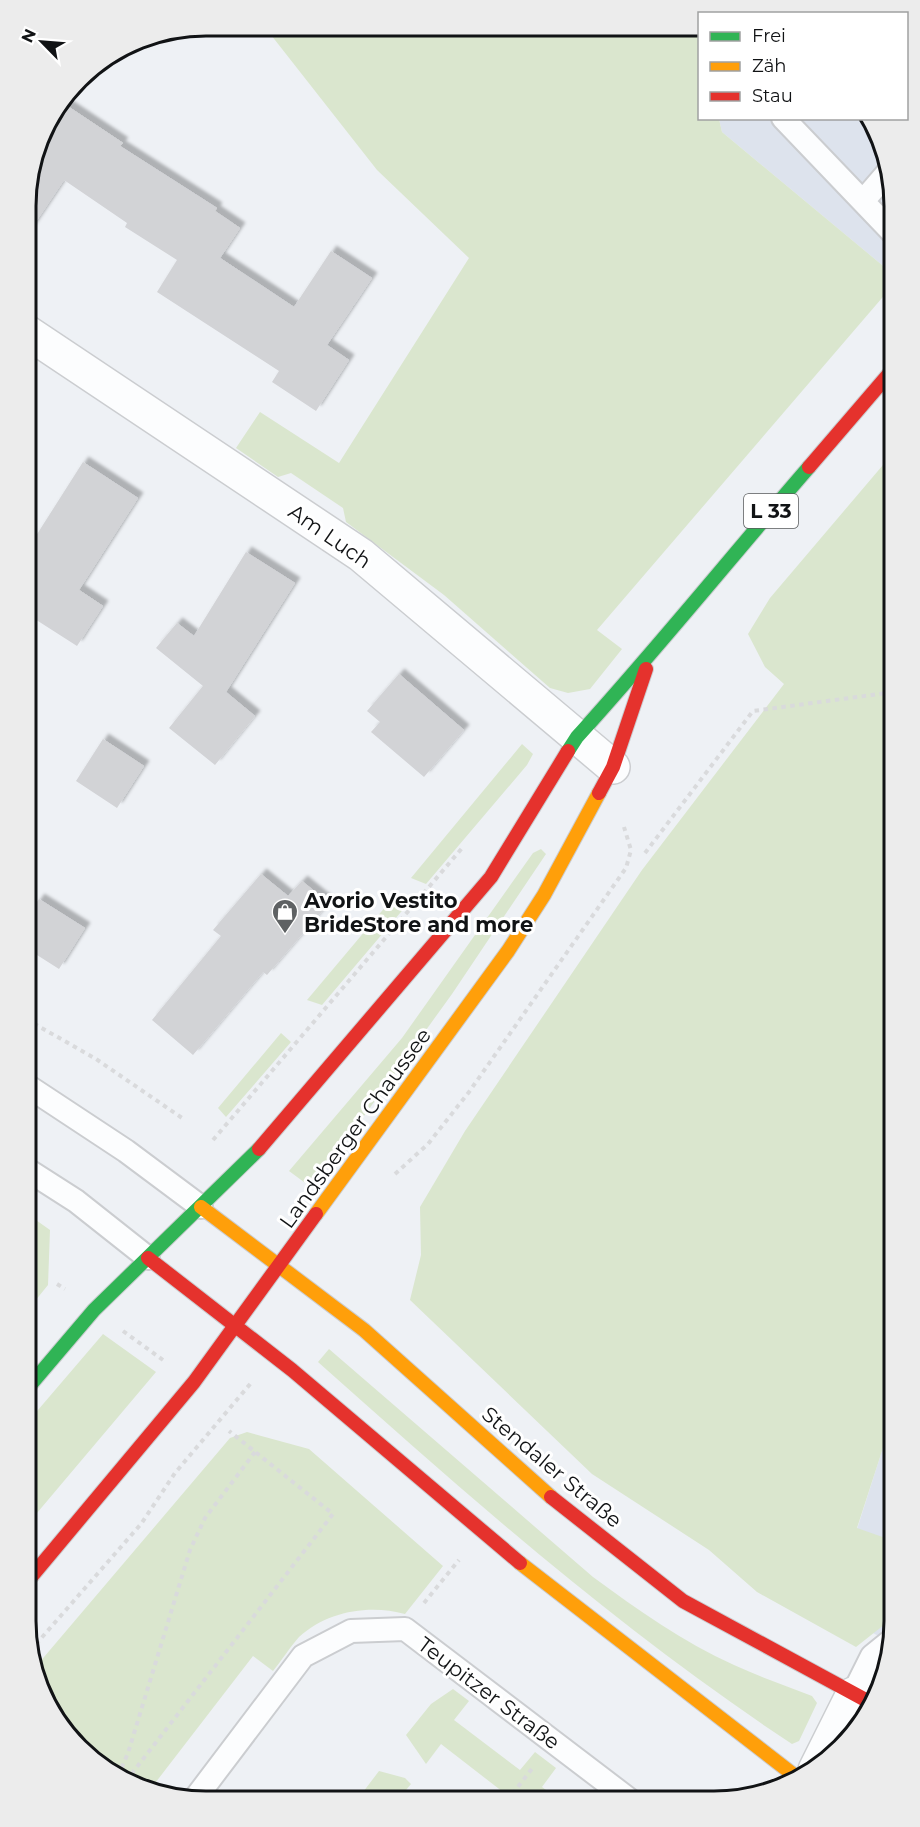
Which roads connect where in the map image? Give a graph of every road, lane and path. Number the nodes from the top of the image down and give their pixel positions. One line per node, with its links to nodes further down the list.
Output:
1 (785, 120): 3 (lane)
2 (882, 179): 3 (lane)
3 (864, 200): 4 (lane)
4 (884, 223)
5 (36, 338): 9 (street, Am Luch)
6 (884, 380): 7 (main road, Landsberger Chaussee / L 33)
7 (651, 656): 9 (main road, Landsberger Chaussee); 10 (main road, Landsberger Chaussee)
8 (884, 693): 11 (path)
9 (577, 737): 10 (street, Am Luch); 17 (main road, Landsberger Chaussee)
10 (613, 767): 16 (path); 19 (main road, Landsberger Chaussee)
11 (645, 853)
12 (36, 1025): 14 (path)
13 (36, 1092): 17 (lane)
14 (186, 1120)
15 (36, 1175): 18 (lane)
16 (391, 1176)
17 (201, 1207): 18 (main road, Landsberger Chaussee); 19 (main road, Stendaler Straße)
18 (148, 1258): 20 (main road); 23 (main road, Landsberger Chaussee)
19 (280, 1267): 20 (main road, Landsberger Chaussee); 32 (main road, Stendaler Straße)
20 (236, 1326): 28 (main road, Landsberger Chaussee); 36 (main road)
21 (121, 1330): 22 (path)
22 (164, 1360)
23 (36, 1378)
24 (221, 1419): 30 (path)
25 (229, 1431): 26 (path)
26 (255, 1452): 35 (path); 37 (path)
27 (462, 1559): 29 (path)
28 (36, 1571)
29 (420, 1608)
30 (37, 1643)
31 (882, 1648): 32 (lane)
32 (863, 1699): 33 (street)
33 (836, 1739)
34 (553, 1742): 38 (lane, Teupitzer Straße); 39 (path); 40 (lane, Teupitzer Straße)
35 (122, 1767)
36 (790, 1772)
37 (132, 1773)
38 (201, 1791)
39 (515, 1791)
40 (618, 1791)

